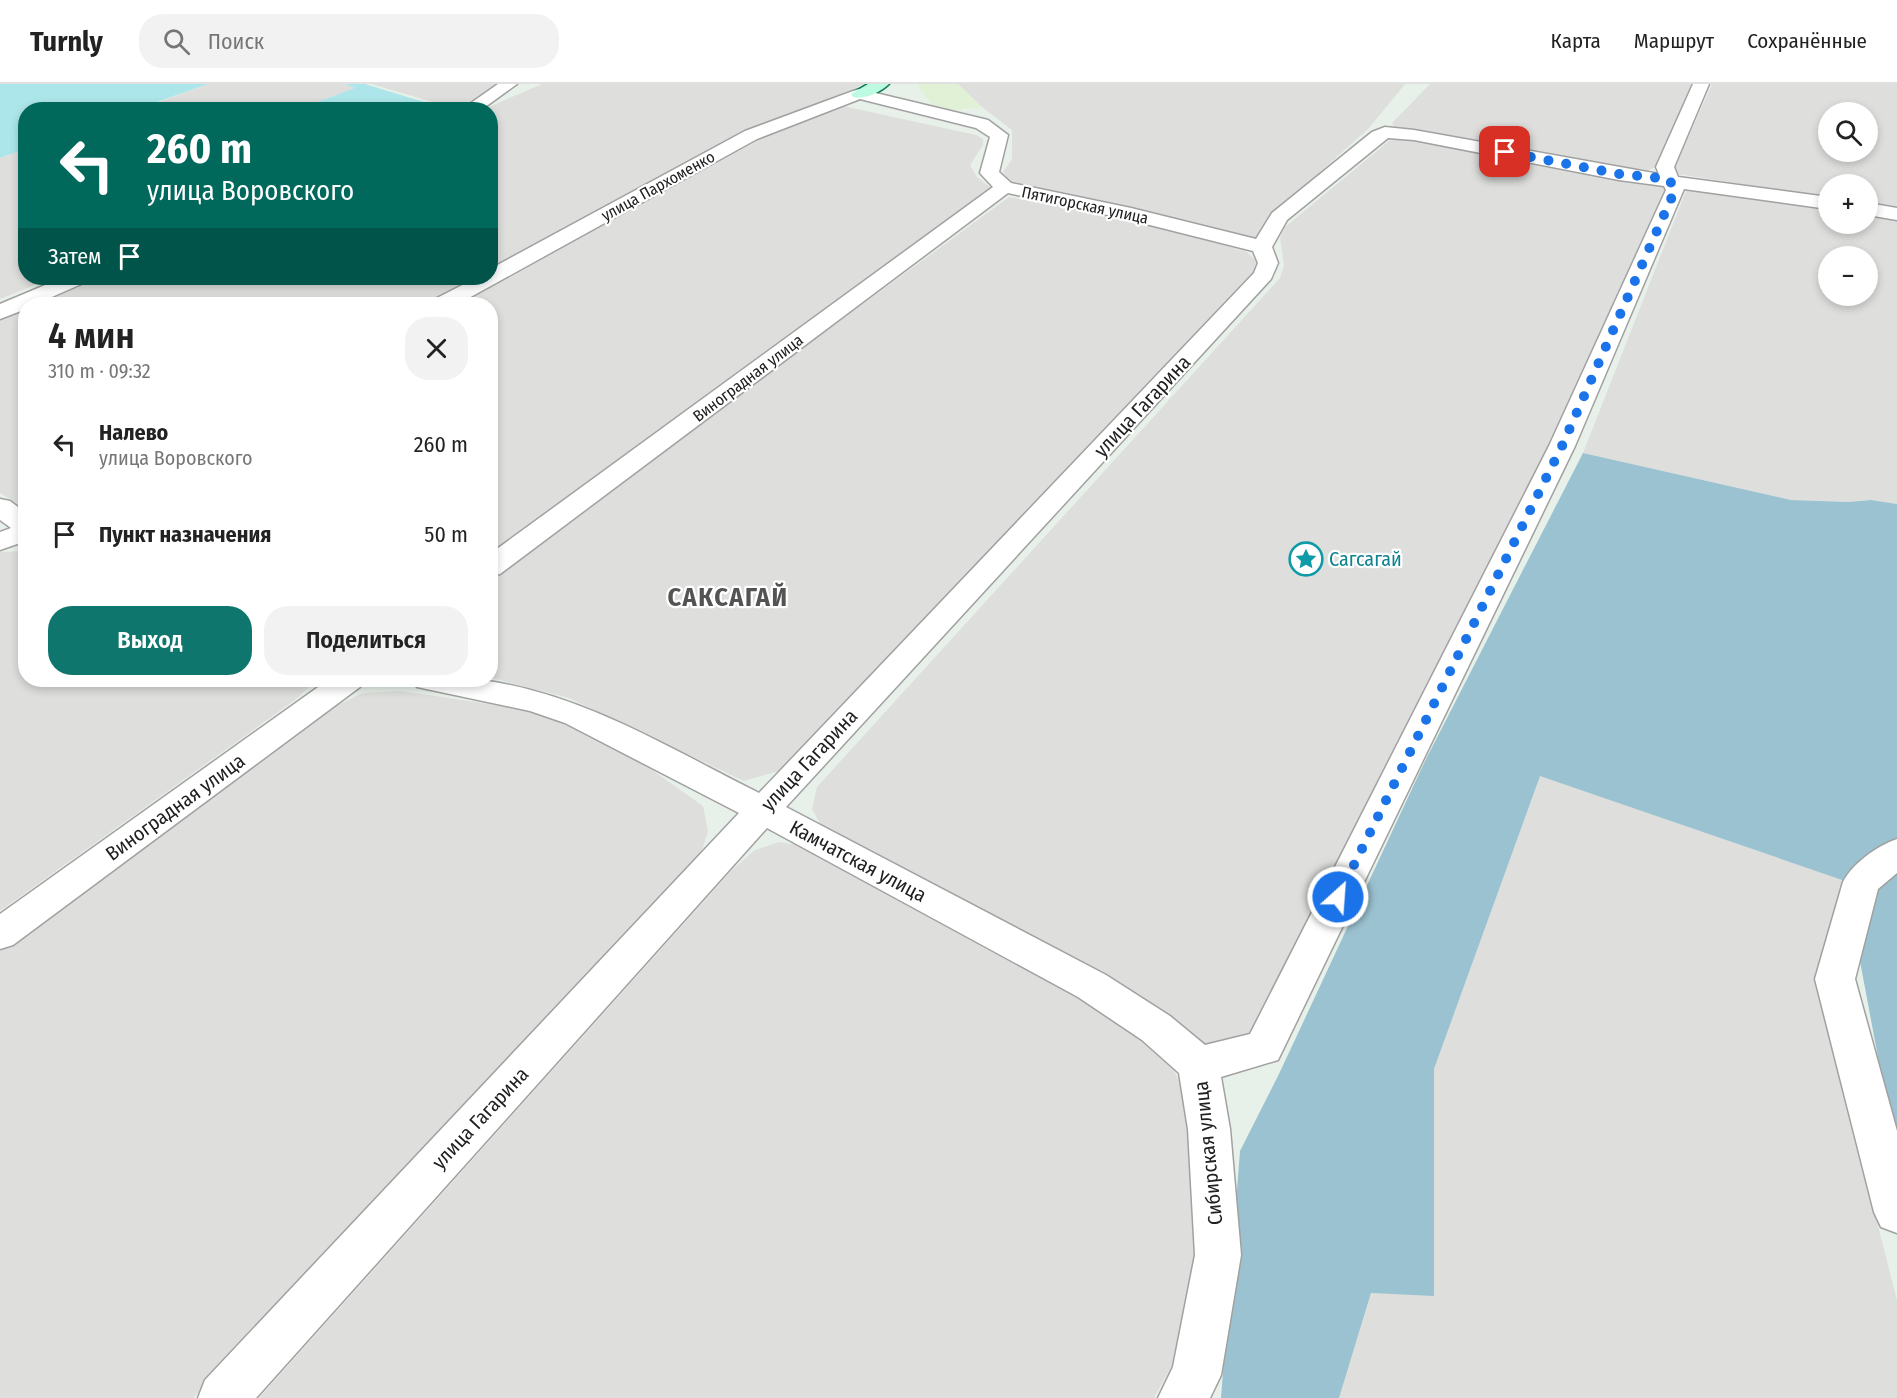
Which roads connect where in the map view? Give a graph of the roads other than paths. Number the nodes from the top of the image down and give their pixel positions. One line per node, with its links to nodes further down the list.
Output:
1 (508, 84): 5 (street)
2 (881, 84): 4 (street, улица Пархоменко)
3 (1701, 84): 6 (street, Сибирская улица)
4 (859, 94): 7 (street, Пятигорская улица); 12 (street, улица Пархоменко)
5 (481, 102)
6 (1669, 179): 8 (street); 11 (street); 29 (street, Сибирская улица)
7 (1005, 187): 11 (street, Пятигорская улица); 23 (street, Виноградная улица)
8 (1818, 201)
9 (1878, 211): 10 (street)
10 (1897, 214)
11 (1262, 247): 26 (street, улица Гагарина)
12 (498, 274)
13 (63, 285): 15 (street)
14 (478, 285): 16 (street, улица Пархоменко)
15 (35, 297)
16 (456, 297)
17 (18, 304): 18 (street)
18 (0, 312)
19 (0, 507): 20 (street)
20 (18, 520)
21 (18, 534): 22 (street)
22 (0, 542)
23 (498, 562)
24 (339, 687): 28 (street, Виноградная улица)
25 (464, 687): 26 (street, Камчатская улица)
26 (763, 810): 29 (street, Камчатская улица); 31 (street, улица Гагарина)
27 (1897, 853): 30 (street)
28 (0, 934)
29 (1198, 1065): 32 (street, Сибирская улица)
30 (1897, 1212)
31 (223, 1398)
32 (1183, 1398)

